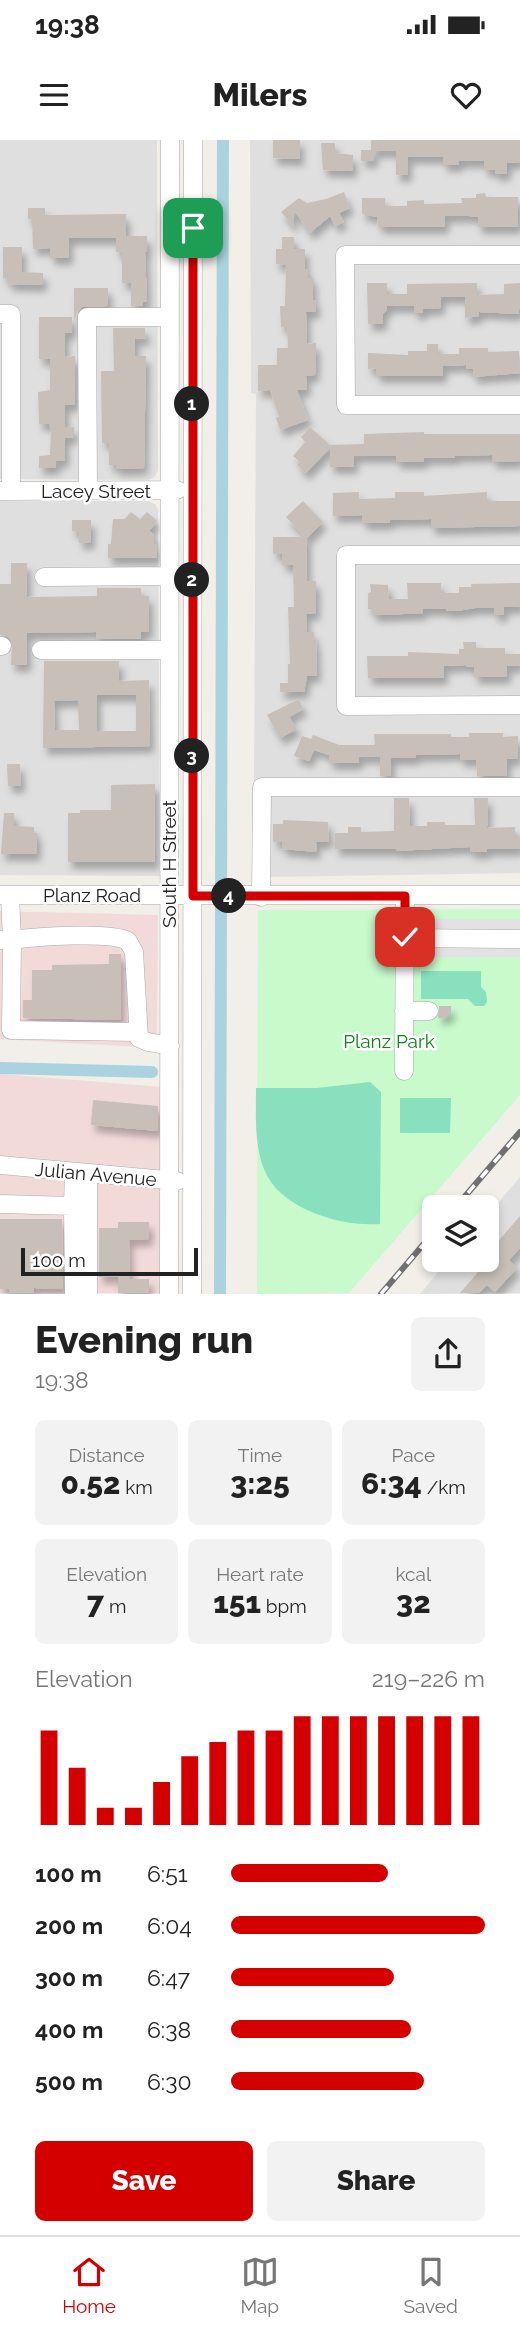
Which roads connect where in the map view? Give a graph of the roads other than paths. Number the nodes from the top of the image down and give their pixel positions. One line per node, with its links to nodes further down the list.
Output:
1 (170, 140): 5 (street, South H Street)
2 (193, 140): 11 (street, South H Street)
3 (520, 255): 7 (street)
4 (6, 314): 6 (street)
5 (169, 317): 8 (street, South H Street); 10 (street)
6 (6, 400): 9 (street)
7 (520, 405)
8 (168, 490): 10 (street, Lacey Street); 11 (street, Lacey Street); 13 (street, South H Street)
9 (5, 491): 10 (street, Lacey Street)
10 (88, 491)
11 (191, 491): 22 (street, South H Street)
12 (520, 555): 17 (street)
13 (169, 576): 14 (street); 16 (street, South H Street)
14 (44, 577)
15 (41, 650): 16 (street)
16 (169, 650): 21 (street, South H Street)
17 (520, 705)
18 (520, 788): 24 (street)
19 (5, 895): 21 (street, Planz Road); 27 (street)
20 (520, 895): 23 (street, Planz Road)
21 (169, 896): 22 (street, Planz Road); 32 (street, South H Street)
22 (193, 896): 24 (street, Planz Road); 37 (street, South H Street)
23 (405, 896): 24 (street, Planz Road); 25 (street)
24 (261, 897)
25 (405, 937): 26 (street); 28 (street)
26 (520, 939)
27 (6, 940): 30 (street); 31 (street)
28 (404, 1011): 29 (street); 33 (street)
29 (429, 1011)
30 (6, 1029): 31 (street)
31 (137, 1032): 32 (street)
32 (170, 1045): 36 (street, South H Street)
33 (404, 1071)
34 (0, 1165): 35 (street, Julian Avenue)
35 (81, 1172): 36 (street, Julian Avenue); 39 (street); 41 (street)
36 (168, 1180): 37 (street, Julian Avenue); 42 (street, South H Street)
37 (191, 1182): 43 (street, South H Street)
38 (0, 1204): 39 (street)
39 (73, 1206): 40 (street)
40 (74, 1293)
41 (89, 1293)
42 (169, 1293)
43 (192, 1293)

